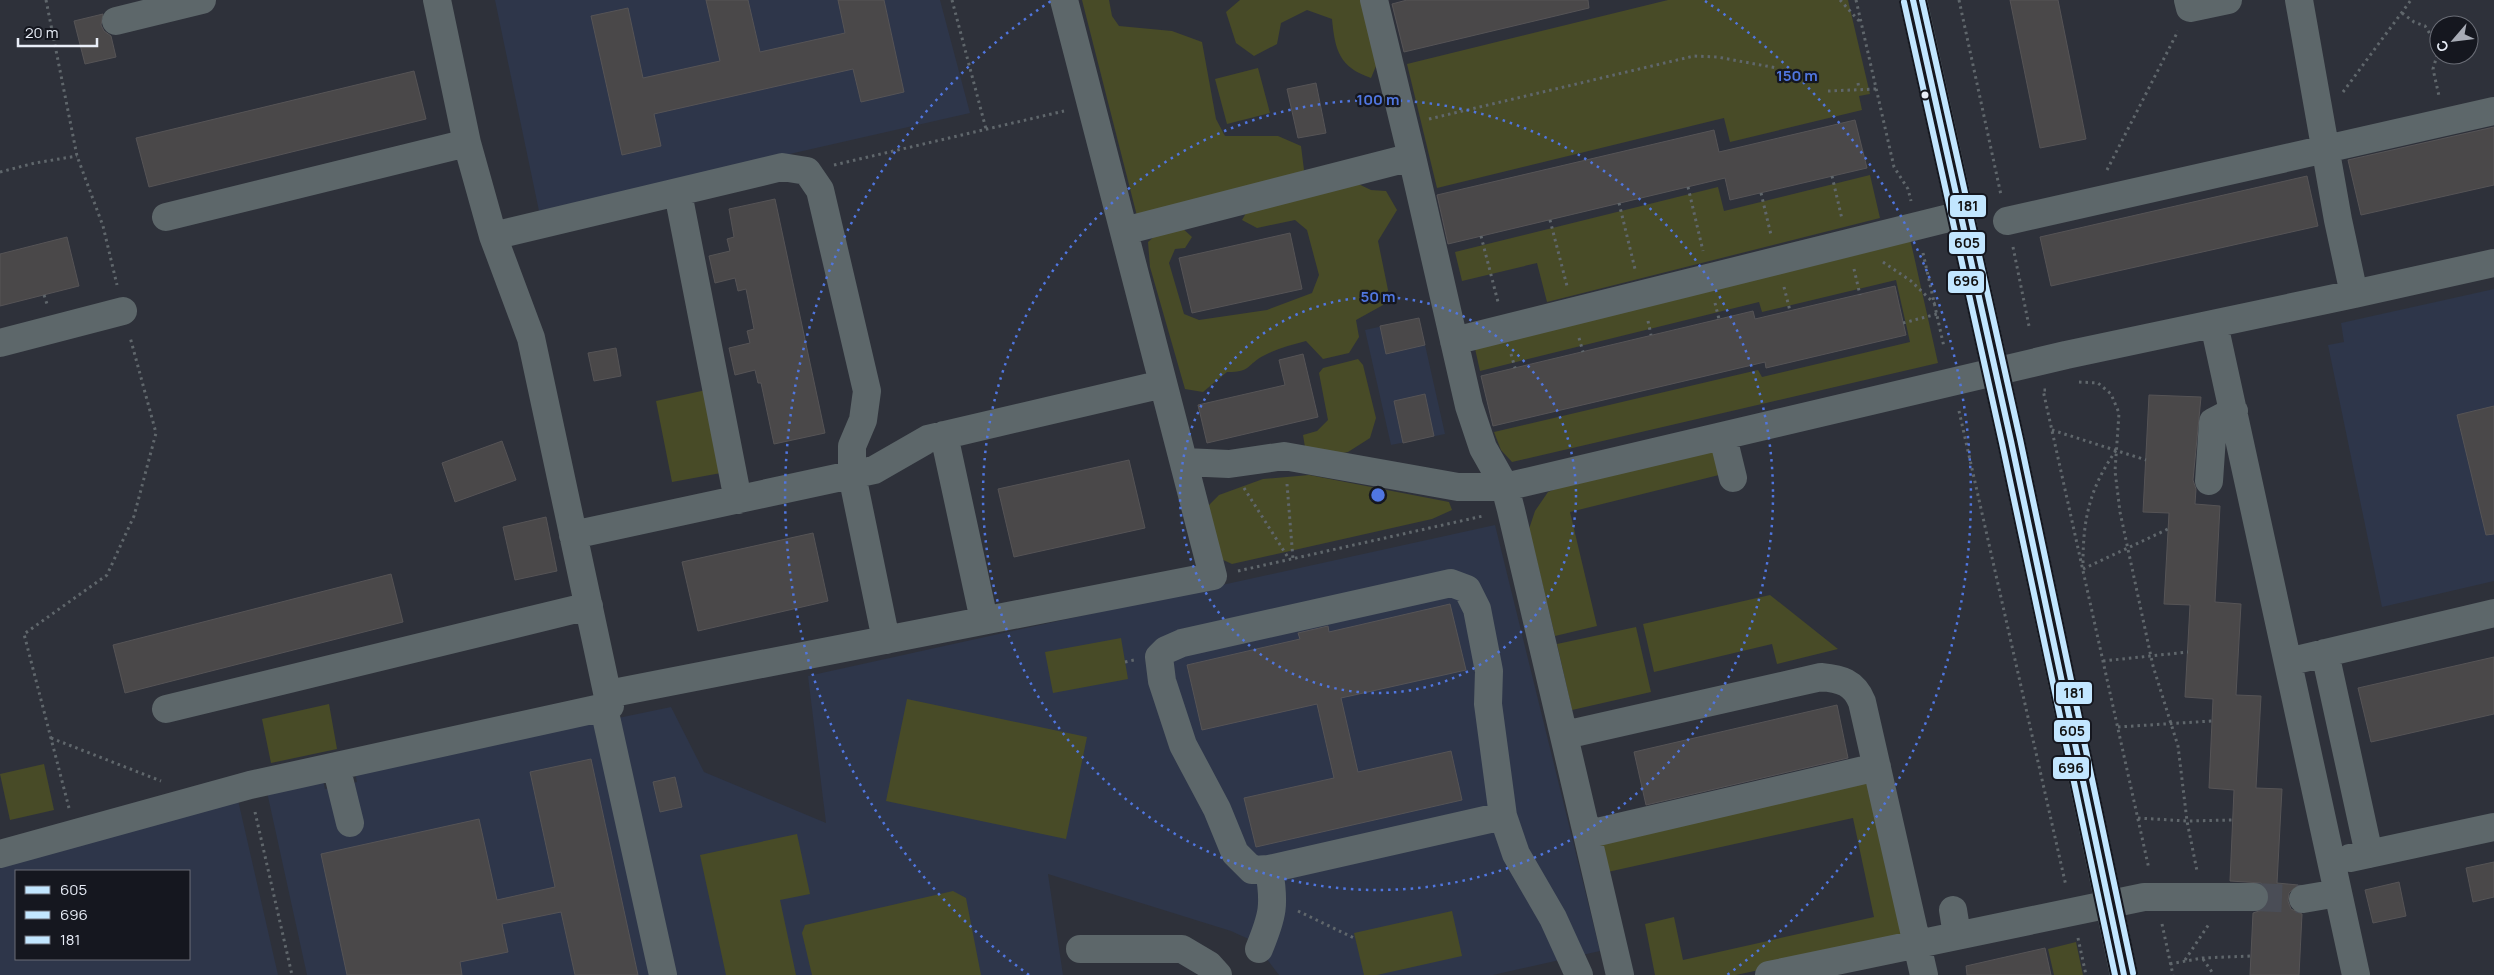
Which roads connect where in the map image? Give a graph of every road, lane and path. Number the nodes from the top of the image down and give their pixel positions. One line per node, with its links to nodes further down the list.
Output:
1 (46, 0): 31 (path)
2 (202, 0): 16 (lane)
3 (437, 0): 29 (lane)
4 (952, 0): 28 (path)
5 (1064, 0): 23 (lane)
6 (1374, 0): 27 (lane)
7 (1840, 0): 17 (path)
8 (1856, 0): 17 (path)
9 (1913, 0): 41 (main road)
10 (1959, 0): 43 (path)
11 (2228, 0): 14 (lane)
12 (2299, 0): 25 (lane)
13 (2411, 0): 15 (path)
14 (2189, 4): 39 (path)
15 (2402, 13): 25 (path); 26 (path)
16 (116, 21)
17 (1861, 23): 21 (path)
18 (1777, 68): 27 (path)
19 (1858, 83): 20 (path)
20 (1860, 89): 21 (path); 22 (path)
21 (1876, 89): 44 (path)
22 (1828, 91)
23 (1091, 104): 28 (path); 45 (lane)
24 (2494, 111): 26 (lane)
25 (2320, 123): 30 (lane)
26 (2444, 123): 30 (lane)
27 (1404, 125): 32 (lane)
28 (986, 129): 33 (path)
29 (467, 143): 42 (lane); 46 (lane)
30 (2325, 150): 39 (lane); 52 (lane)
31 (78, 156): 34 (path); 54 (path)
32 (1412, 157): 45 (lane); 59 (lane)
33 (807, 171): 37 (lane); 76 (lane)
34 (0, 172)
35 (1832, 176): 47 (path)
36 (1688, 187): 50 (path)
37 (678, 193): 46 (lane); 80 (lane)
38 (1761, 193): 48 (path)
39 (2091, 203): 43 (lane)
40 (1619, 204): 51 (path)
41 (1961, 215): 44 (lane); 62 (main road)
42 (166, 217)
43 (2007, 221): 58 (path)
44 (1916, 226): 47 (lane); 53 (path)
45 (1124, 232): 63 (lane)
46 (493, 236): 82 (lane)
47 (1848, 243): 48 (lane); 53 (path)
48 (1777, 260): 50 (lane)
49 (2494, 263): 52 (lane)
50 (1709, 277): 51 (lane)
51 (1641, 294): 59 (lane)
52 (2354, 294): 57 (lane)
53 (1935, 305): 55 (path)
54 (123, 311): 60 (lane); 102 (path)
55 (1937, 314): 56 (path); 61 (path)
56 (1903, 323)
57 (2214, 324): 62 (lane); 67 (lane)
58 (2029, 326)
59 (1454, 341): 79 (lane)
60 (0, 343)
61 (1944, 346)
62 (1996, 372): 70 (lane); 124 (main road)
63 (1163, 384): 69 (lane); 74 (lane)
64 (2072, 384): 71 (path)
65 (2053, 388): 68 (path)
66 (1959, 411): 125 (path)
67 (2234, 411): 78 (lane); 95 (lane)
68 (2052, 430): 71 (path); 85 (path)
69 (944, 435): 76 (lane); 89 (lane)
70 (1723, 437): 77 (lane); 79 (lane)
71 (2117, 449): 73 (path); 83 (path); 85 (path)
72 (1284, 456): 75 (lane); 79 (lane); 84 (path)
73 (2146, 460)
74 (1184, 462): 75 (lane); 86 (lane)
75 (1228, 464): 84 (path)
76 (852, 475): 80 (lane); 90 (lane)
77 (1733, 478)
78 (2209, 482)
79 (1508, 498): 84 (path); 101 (lane)
80 (738, 500): 82 (lane)
81 (2168, 529): 83 (path)
82 (573, 535): 87 (lane)
83 (2128, 548): 85 (path); 93 (path)
84 (1291, 559): 86 (path)
85 (2083, 569): 94 (path)
86 (1212, 576): 89 (lane)
87 (589, 606): 96 (lane); 97 (lane)
88 (2494, 613): 92 (lane)
89 (984, 620): 90 (lane)
90 (886, 640): 96 (lane)
91 (2188, 652): 93 (path)
92 (2325, 653): 95 (lane); 116 (lane)
93 (2150, 655): 94 (path); 99 (path)
94 (2103, 661): 100 (path)
95 (2288, 662): 117 (lane)
96 (606, 701): 103 (lane); 135 (lane)
97 (166, 710)
98 (2212, 721): 99 (path)
99 (2170, 723): 100 (path); 110 (path)
100 (2118, 727): 108 (path)
101 (1565, 735): 104 (lane); 114 (lane)
102 (51, 738): 106 (path); 113 (path)
103 (336, 766): 105 (lane); 111 (lane)
104 (1877, 767): 114 (lane); 127 (lane)
105 (250, 785): 106 (lane); 134 (path)
106 (204, 798): 113 (lane)
107 (1503, 816): 118 (lane); 118 (lane); 137 (lane)
108 (2138, 818): 110 (path); 120 (path)
109 (2233, 820): 110 (path)
110 (2187, 821): 121 (path)
111 (350, 823)
112 (2494, 827): 116 (lane)
113 (76, 833): 115 (lane)
114 (1589, 834): 138 (lane)
115 (0, 854)
116 (2369, 854): 117 (lane)
117 (2331, 862): 119 (lane)
118 (1269, 869): 122 (lane)
119 (2338, 892): 123 (lane); 145 (lane)
120 (2155, 897): 121 (lane); 124 (lane); 133 (path)
121 (2228, 897): 132 (path)
122 (1274, 899): 126 (path); 129 (lane)
123 (2303, 899)
124 (2108, 904): 125 (lane); 142 (main road)
125 (2072, 912): 127 (lane); 141 (path)
126 (1356, 939)
127 (1917, 943): 139 (lane); 140 (lane)
128 (1080, 949): 136 (lane)
129 (1259, 949)
130 (2251, 956): 131 (path)
131 (2202, 958): 132 (path); 144 (path)
132 (2185, 961): 133 (path)
133 (2170, 964): 143 (path)
134 (292, 975)
135 (662, 975)
136 (1218, 975)
137 (1579, 975)
138 (1620, 975)
139 (1769, 975)
140 (1924, 975)
141 (2086, 975)
142 (2124, 975)
143 (2173, 975)
144 (2214, 975)
145 (2356, 975)

